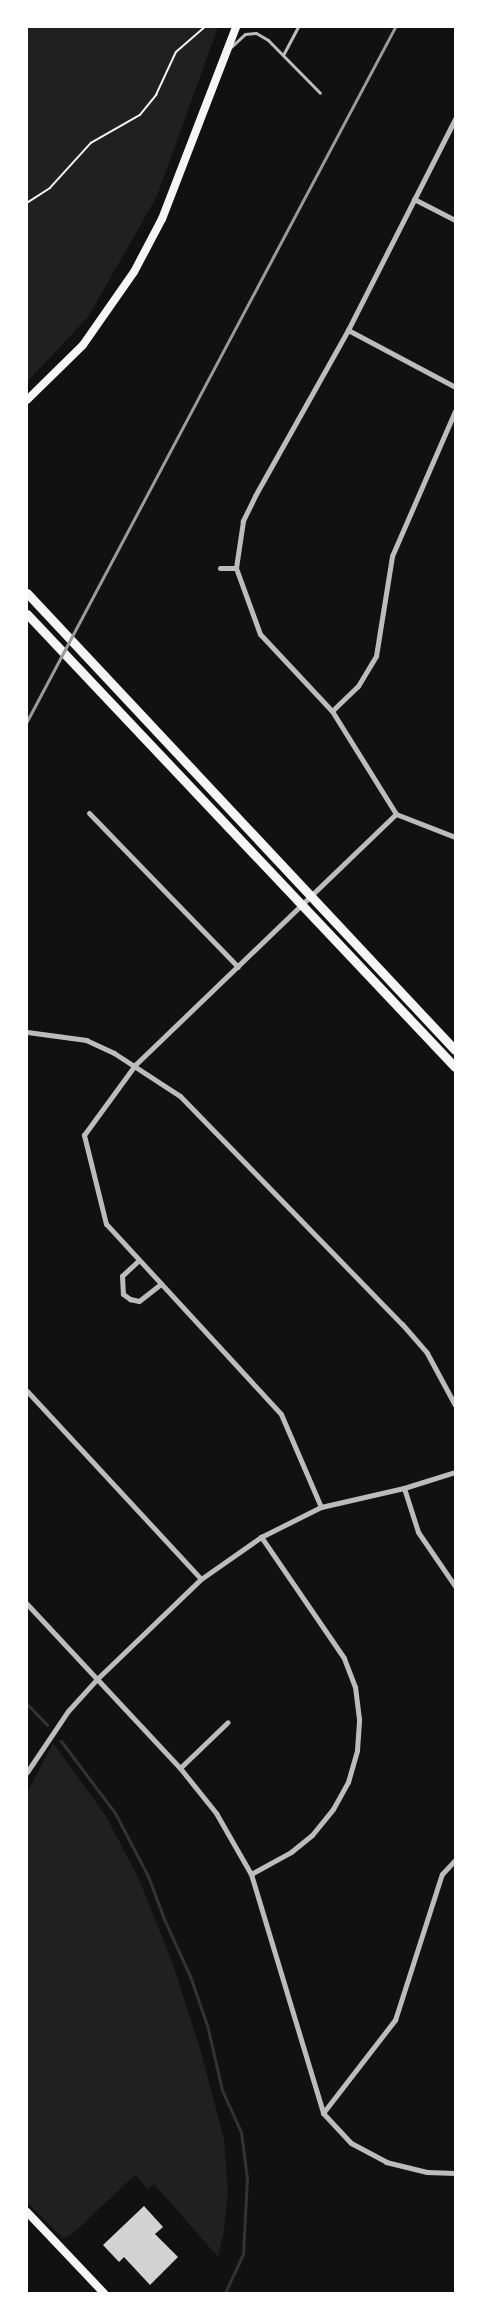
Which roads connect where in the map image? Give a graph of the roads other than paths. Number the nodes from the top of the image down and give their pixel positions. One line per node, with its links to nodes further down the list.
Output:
1 (236, 27): 3 (main road)
2 (298, 27): 4 (lane)
3 (227, 52): 4 (lane); 11 (main road)
4 (283, 55): 5 (lane)
5 (320, 93)
6 (455, 119): 7 (street)
7 (414, 199): 8 (street); 9 (street)
8 (455, 220)
9 (348, 330): 10 (street); 14 (street)
10 (455, 387)
11 (27, 400)
12 (455, 411): 17 (street)
13 (220, 568): 14 (street)
14 (236, 568): 17 (street)
15 (27, 593): 21 (main road)
16 (27, 614): 22 (main road)
17 (332, 711): 19 (street)
18 (89, 813): 23 (street)
19 (396, 814): 20 (street); 21 (street)
20 (455, 837)
21 (311, 897): 22 (street); 25 (main road)
22 (302, 906): 23 (street); 27 (main road)
23 (238, 967): 26 (street)
24 (27, 1032): 26 (street)
25 (455, 1050)
26 (135, 1065): 28 (street); 31 (street)
27 (455, 1067)
28 (139, 1260): 29 (street); 29 (street)
29 (161, 1284): 34 (street)
30 (27, 1391): 36 (street)
31 (455, 1405)
32 (455, 1472): 33 (street)
33 (404, 1488): 34 (street); 37 (street)
34 (321, 1507): 35 (street)
35 (261, 1537): 36 (street); 44 (street)
36 (201, 1579): 39 (street)
37 (455, 1586)
38 (27, 1604): 39 (street)
39 (96, 1679): 41 (street); 42 (street)
40 (228, 1722): 41 (street)
41 (180, 1768): 44 (street)
42 (27, 1772)
43 (455, 1860): 45 (street)
44 (251, 1874): 45 (street)
45 (323, 2113): 46 (street)
46 (455, 2173)
47 (27, 2212): 48 (main road)
48 (104, 2293)

